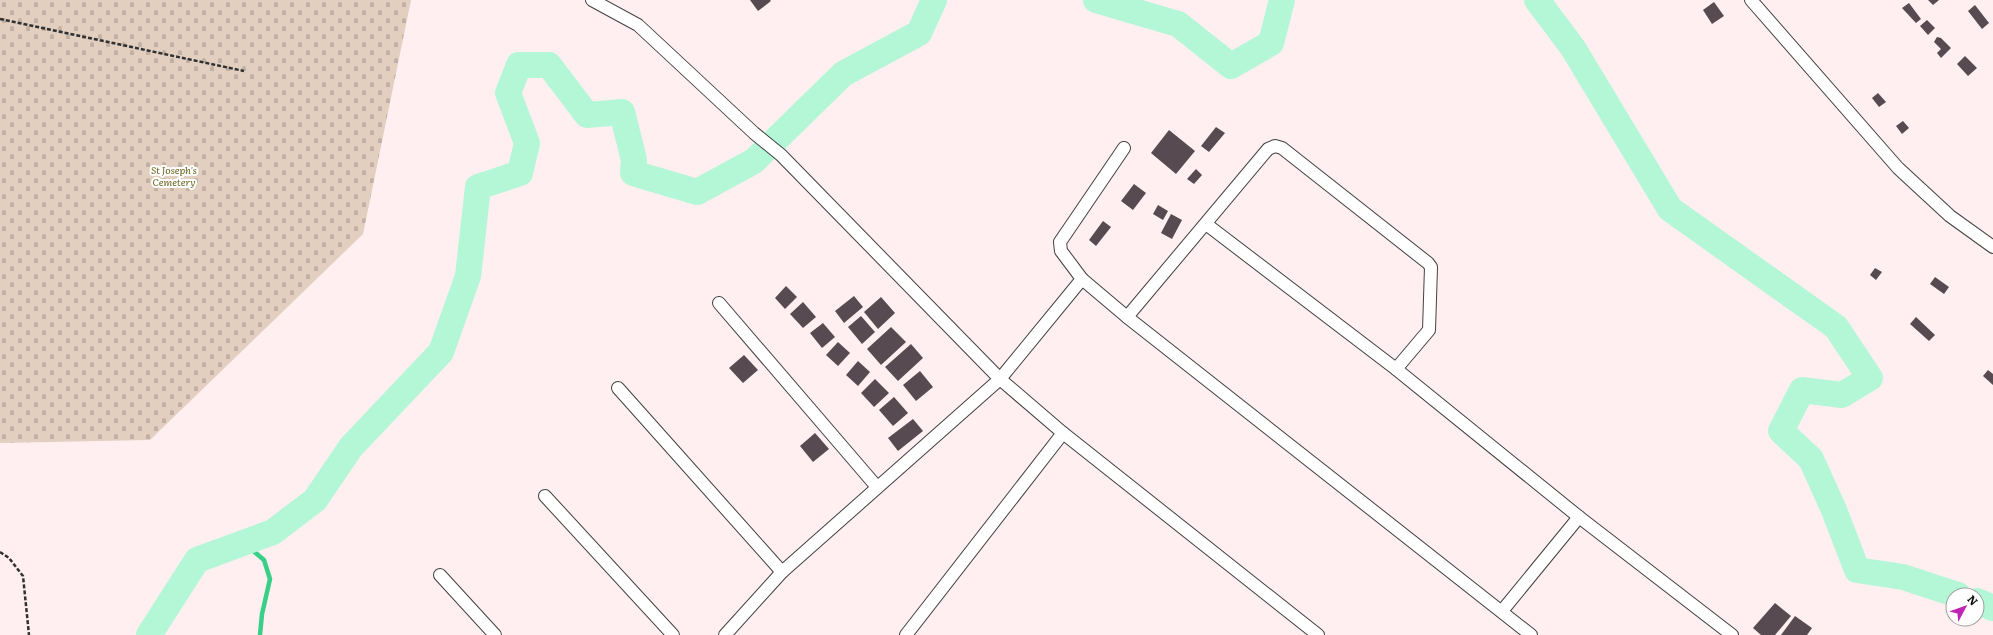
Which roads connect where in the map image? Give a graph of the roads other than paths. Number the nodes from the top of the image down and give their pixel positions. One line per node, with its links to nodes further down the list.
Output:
1 (592, 0): 10 (street)
2 (1751, 0): 5 (street)
3 (1124, 148): 6 (street)
4 (1206, 224): 8 (street); 9 (street); 9 (street)
5 (1993, 247)
6 (1082, 279): 8 (street); 10 (street)
7 (719, 303): 13 (street)
8 (1127, 317): 18 (street)
9 (1396, 370): 15 (street)
10 (1000, 379): 12 (street); 13 (street)
11 (618, 388): 16 (street)
12 (1063, 433): 22 (street); 23 (street)
13 (877, 487): 16 (street)
14 (545, 496): 20 (street)
15 (1578, 517): 18 (street); 25 (street)
16 (782, 572): 21 (street)
17 (440, 575): 19 (street)
18 (1502, 611): 24 (street)
19 (494, 635)
20 (673, 635)
21 (725, 635)
22 (906, 635)
23 (1318, 635)
24 (1531, 635)
25 (1732, 635)

